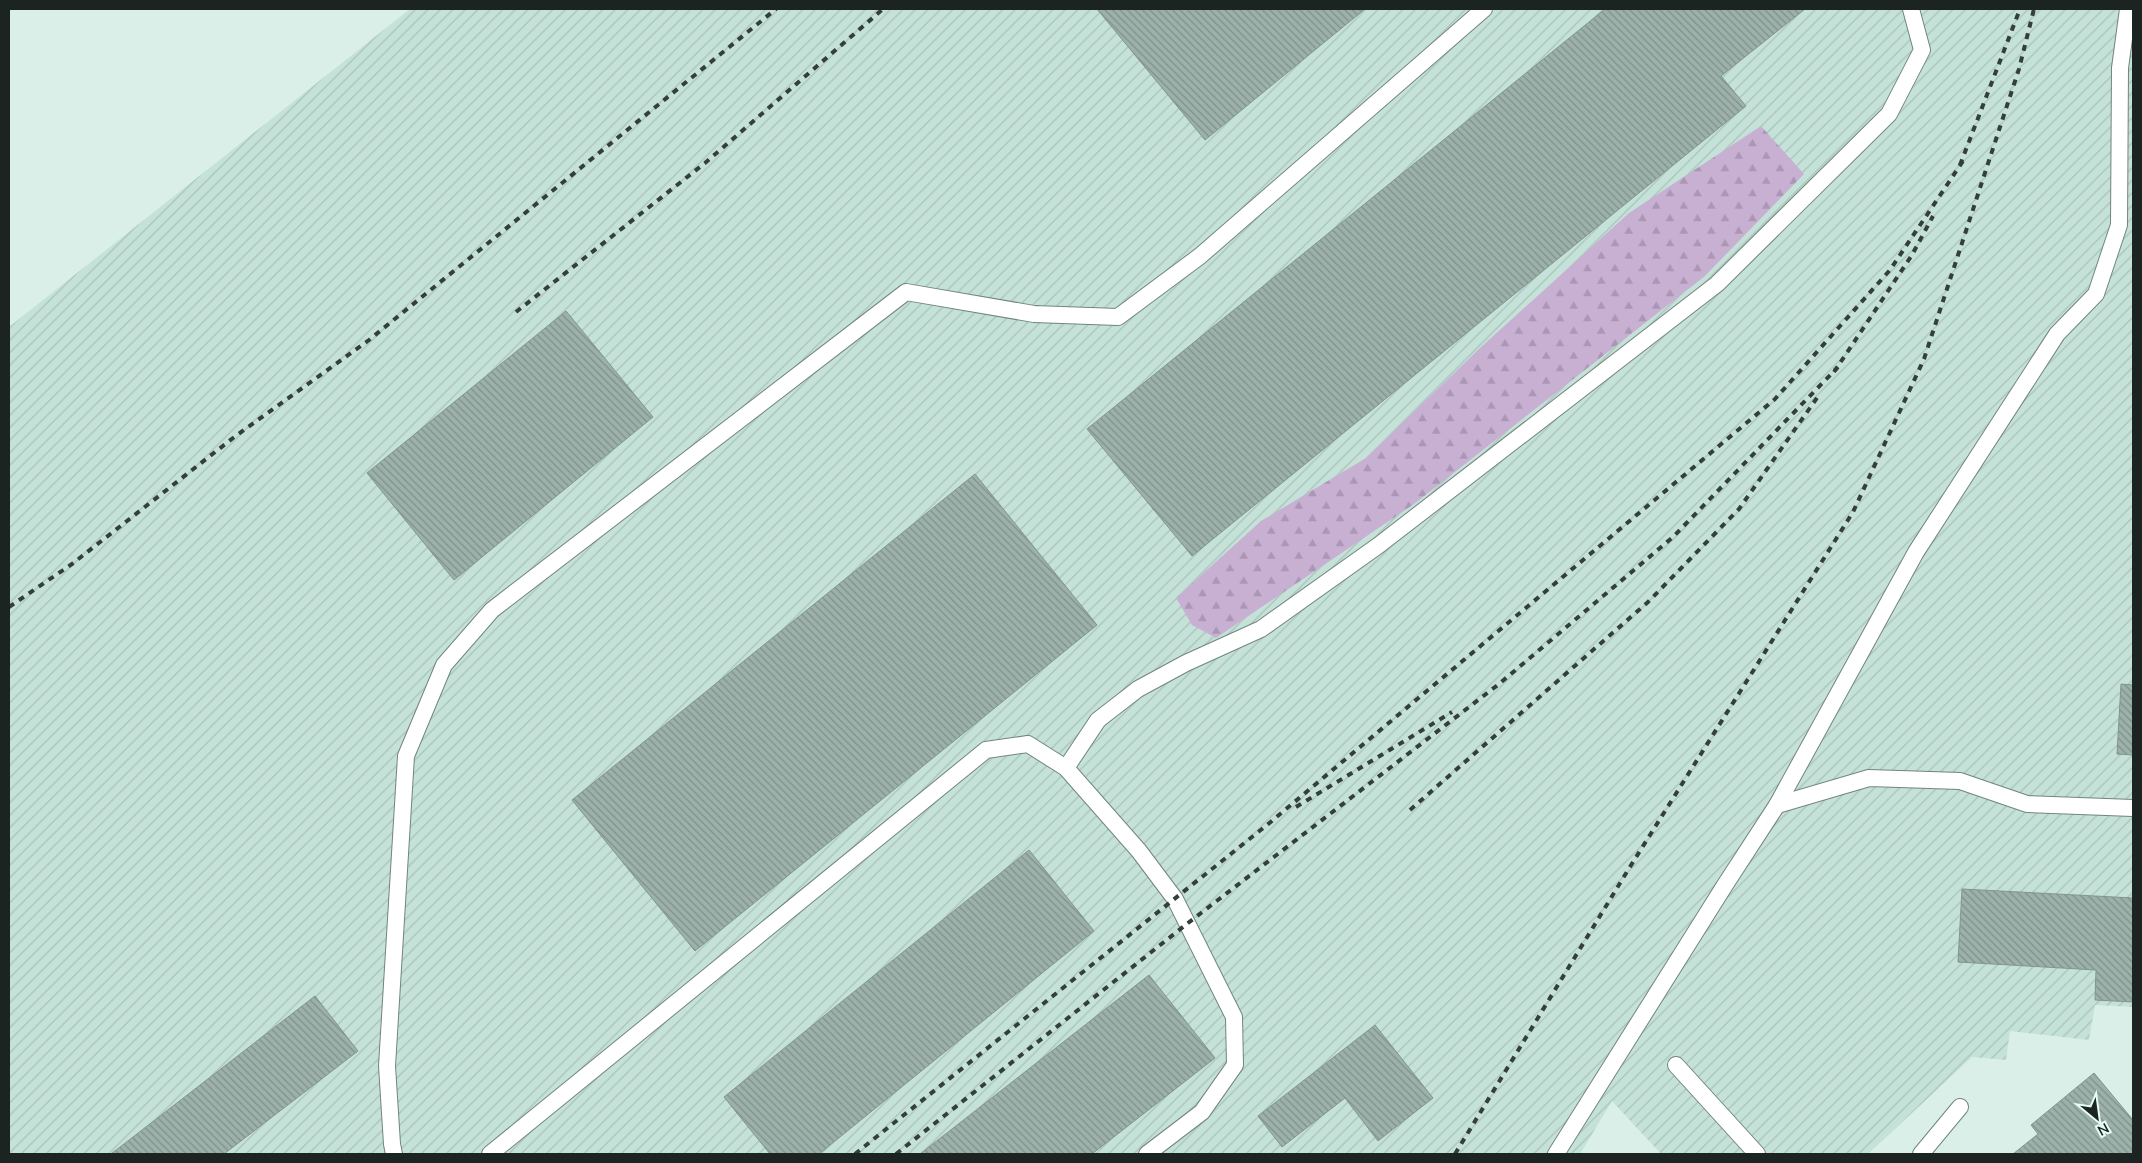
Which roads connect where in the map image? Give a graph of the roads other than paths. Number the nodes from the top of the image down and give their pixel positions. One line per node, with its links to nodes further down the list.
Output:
1 (1484, 9): 9 (lane)
2 (1911, 9): 4 (lane)
3 (2128, 9): 5 (lane)
4 (1066, 768): 10 (lane); 11 (lane)
5 (1777, 805): 6 (lane); 12 (lane)
6 (2133, 808)
7 (1676, 1065): 13 (lane)
8 (1960, 1107): 14 (lane)
9 (394, 1154)
10 (490, 1154)
11 (1148, 1154)
12 (1556, 1154)
13 (1757, 1154)
14 (1920, 1154)

